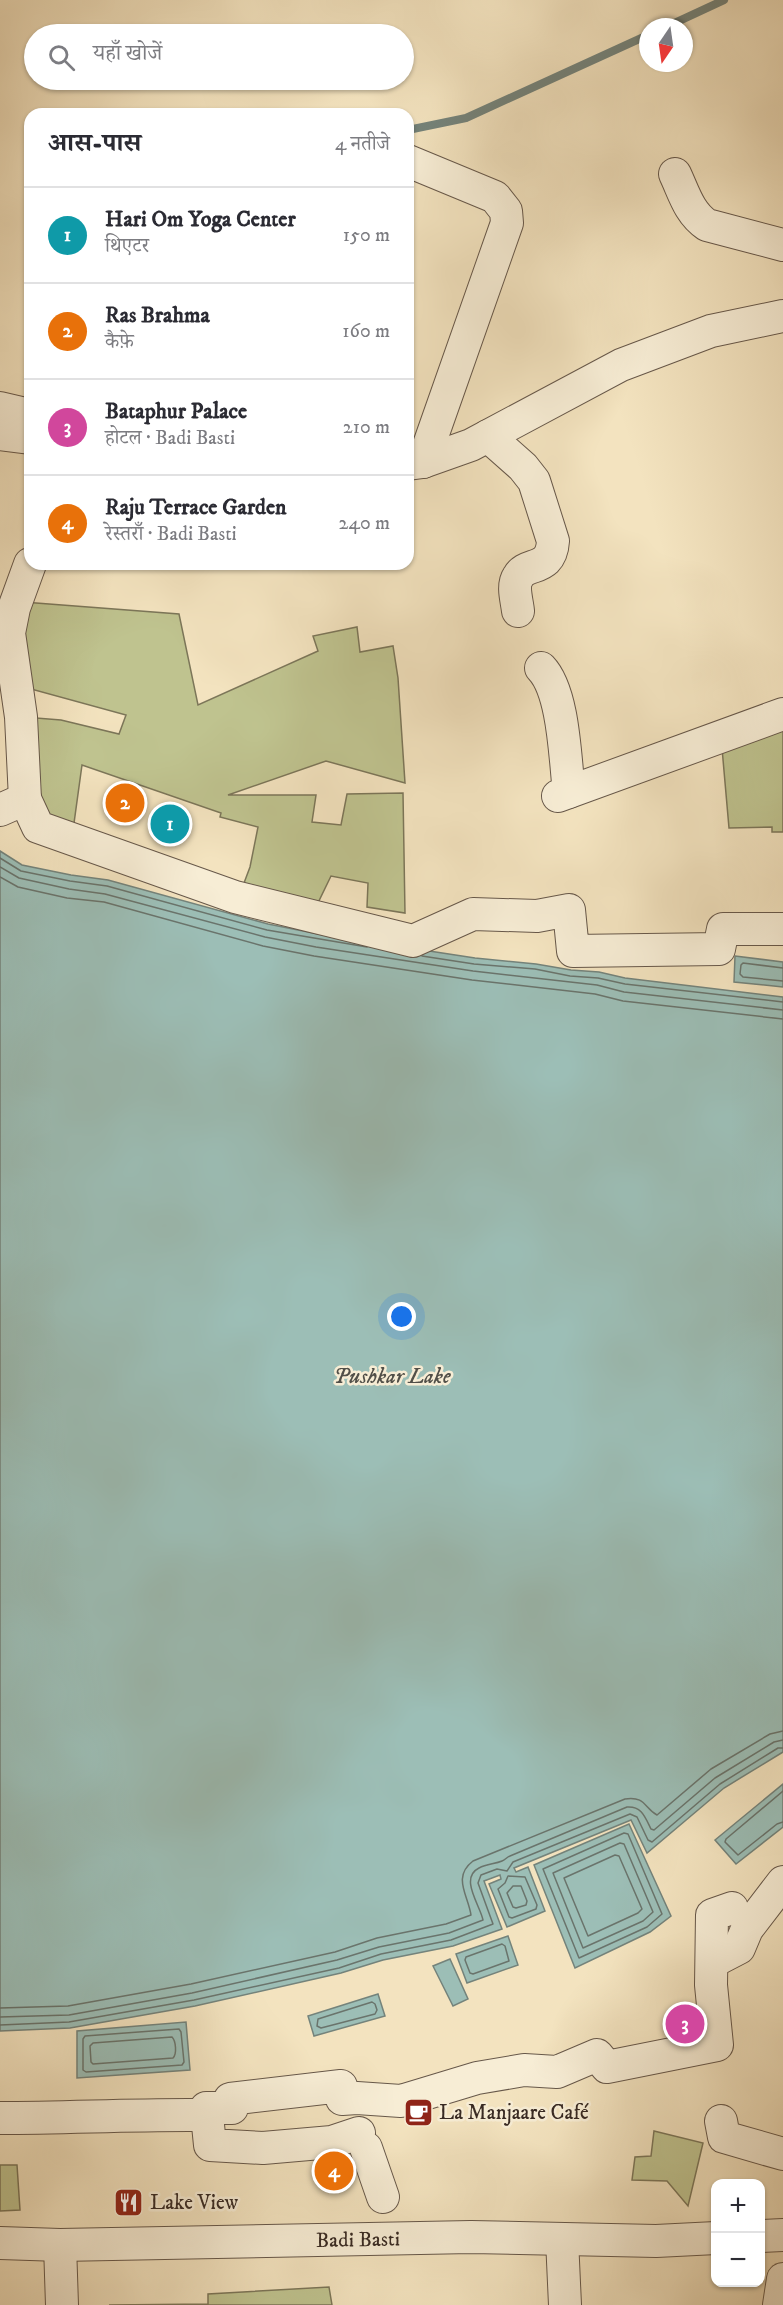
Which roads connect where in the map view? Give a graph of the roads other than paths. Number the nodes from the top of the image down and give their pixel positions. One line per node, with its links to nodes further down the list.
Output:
1 (414, 163): 6 (street)
2 (675, 174): 3 (street)
3 (783, 245)
4 (783, 316): 5 (street)
5 (488, 436): 6 (street); 8 (street)
6 (415, 463)
7 (28, 570): 11 (street)
8 (518, 610)
9 (541, 668): 10 (street)
10 (783, 714)
11 (11, 805): 12 (street)
12 (783, 929)
13 (783, 1882): 15 (street)
14 (732, 1908): 15 (street)
15 (712, 1962): 16 (street)
16 (206, 2108)
17 (0, 2118): 20 (street)
18 (721, 2121): 19 (street)
19 (783, 2154)
20 (382, 2197)
21 (783, 2235): 22 (street)
22 (765, 2236)
23 (711, 2238): 24 (street, Badi Basti)
24 (562, 2239): 26 (street, Badi Basti); 29 (street)
25 (0, 2243): 26 (street, Badi Basti)
26 (60, 2245): 28 (street)
27 (783, 2279): 30 (street)
28 (62, 2305)
29 (565, 2305)
30 (779, 2305)

